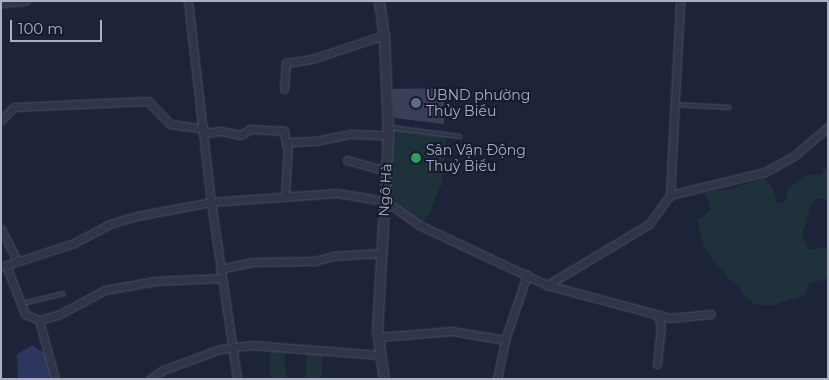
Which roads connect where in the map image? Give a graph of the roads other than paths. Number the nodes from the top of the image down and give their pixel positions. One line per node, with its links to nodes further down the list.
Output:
1 (26, 1): 5 (street)
2 (188, 1): 12 (street)
3 (379, 1): 6 (street, Ngô Hà)
4 (680, 1): 8 (street)
5 (1, 3)
6 (384, 35): 7 (street); 13 (street, Ngô Hà)
7 (284, 89)
8 (675, 104): 9 (lane); 18 (street)
9 (729, 107)
10 (1, 120): 12 (street)
11 (828, 127): 18 (street)
12 (204, 131): 15 (street); 21 (street)
13 (388, 131): 14 (lane); 15 (street); 17 (street, Ngô Hà)
14 (459, 136)
15 (286, 146): 19 (street)
16 (347, 160): 17 (street)
17 (387, 171): 20 (street, Ngô Hà)
18 (670, 195): 29 (street)
19 (285, 197): 20 (street); 21 (street)
20 (385, 201): 23 (street, Ngô Hà); 27 (street)
21 (211, 202): 24 (street); 26 (street)
22 (1, 229): 24 (street)
23 (381, 253): 26 (street); 35 (street, Ngô Hà)
24 (17, 260): 25 (street)
25 (3, 266): 31 (street)
26 (220, 269): 28 (street)
27 (526, 276): 29 (street); 36 (street)
28 (222, 278): 34 (street); 37 (street)
29 (547, 285): 32 (street)
30 (63, 293): 31 (lane)
31 (21, 303): 34 (street)
32 (658, 314): 33 (street); 39 (street)
33 (711, 314)
34 (39, 320): 40 (street)
35 (378, 336): 36 (street); 38 (street, Ngô Hà)
36 (505, 340): 44 (street)
37 (232, 347): 38 (street); 41 (street); 42 (street)
38 (380, 355): 43 (street, Ngô Hà)
39 (657, 364)
40 (55, 379)
41 (150, 379)
42 (237, 379)
43 (384, 379)
44 (497, 379)

